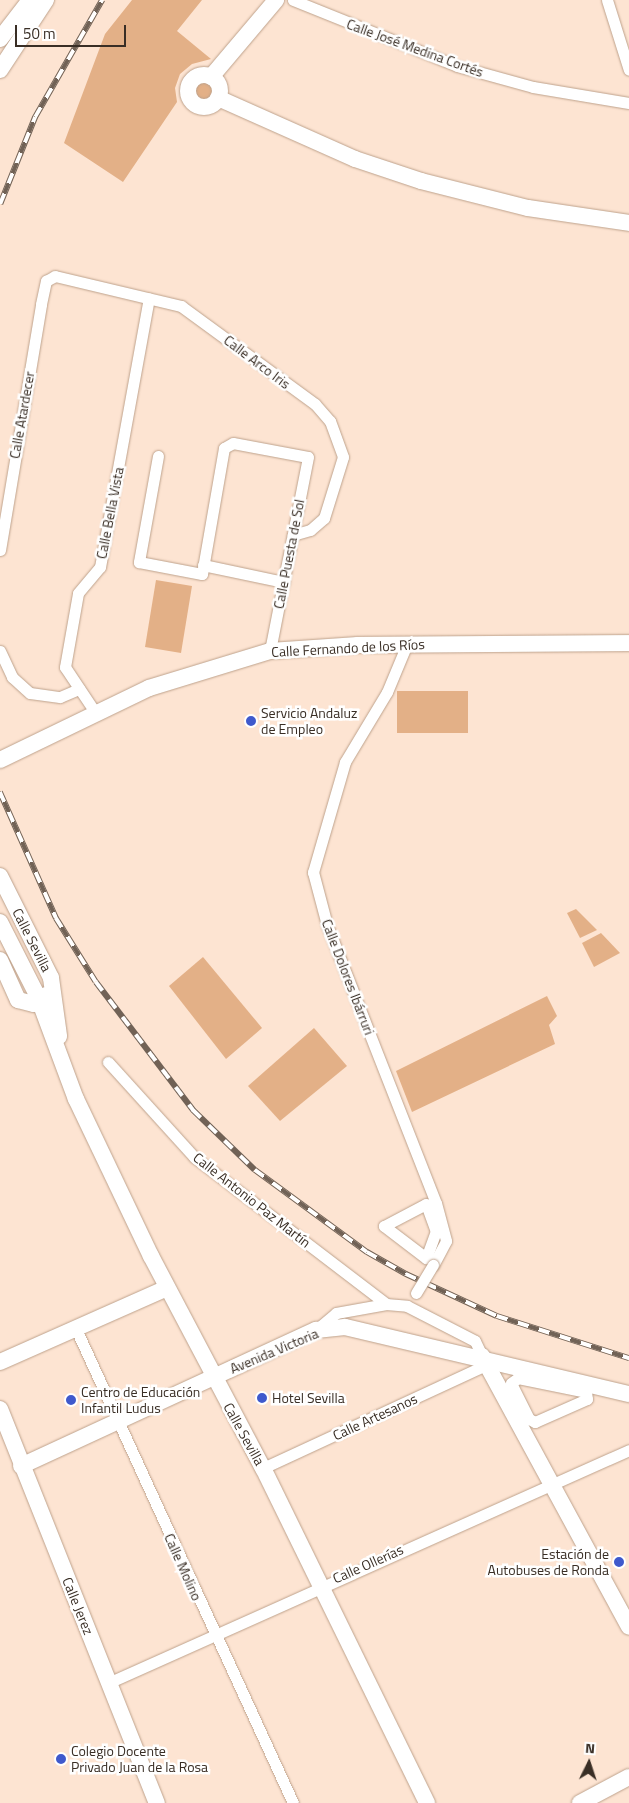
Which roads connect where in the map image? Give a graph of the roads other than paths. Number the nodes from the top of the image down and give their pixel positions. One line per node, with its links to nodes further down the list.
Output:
1 (30, 0): 6 (main road)
2 (46, 0): 7 (main road)
3 (276, 0): 9 (main road)
4 (293, 0): 11 (street, Calle José Medina Cortés)
5 (606, 0): 8 (street)
6 (0, 39)
7 (0, 70)
8 (629, 70)
9 (211, 77): 10 (main road); 10 (main road)
10 (218, 98): 12 (main road)
11 (629, 103)
12 (629, 223)
13 (46, 281): 14 (street, Calle Arco Iris); 17 (street, Calle Atardecer)
14 (149, 298): 16 (street, Calle Arco Iris); 24 (street, Calle Bella Vista)
15 (158, 456): 18 (street)
16 (293, 535): 18 (street, Calle Puesta de Sol); 19 (street, Calle Puesta de Sol)
17 (0, 550)
18 (203, 565): 19 (street)
19 (284, 582): 23 (street, Calle Puesta de Sol)
20 (629, 643): 21 (main road, Calle Fernando de los Ríos)
21 (407, 644): 23 (main road, Calle Fernando de los Ríos); 37 (street, Calle Dolores Ibárruri, bridge)
22 (0, 650): 24 (street)
23 (270, 651): 25 (main road, Calle Fernando de los Ríos)
24 (79, 689): 25 (street, Calle Bella Vista)
25 (95, 712): 26 (main road, Calle Fernando de los Ríos)
26 (6, 757)
27 (0, 876): 30 (main road, Calle Sevilla)
28 (0, 922): 31 (main road, Calle Sevilla)
29 (0, 960): 31 (main road)
30 (44, 967): 31 (main road); 33 (main road, Calle Sevilla)
31 (40, 1001): 33 (main road, Calle Sevilla)
32 (108, 1062): 36 (street, Calle Antonio Paz Martín)
33 (62, 1065): 35 (main road, Calle Sevilla)
34 (384, 1226): 34 (street)
35 (167, 1288): 40 (main road); 44 (main road, Calle Sevilla)
36 (386, 1304): 37 (street); 38 (street)
37 (407, 1306): 42 (street)
38 (354, 1309): 39 (street); 41 (street)
39 (345, 1327): 41 (main road, Avenida Victoria); 42 (main road, Avenida Victoria)
40 (76, 1329): 43 (main road); 49 (street, Calle Molino)
41 (316, 1330): 44 (main road, Avenida Victoria)
42 (484, 1361): 46 (main road, Avenida Victoria); 52 (street, Calle Artesanos); 53 (main road)
43 (0, 1362)
44 (212, 1377): 49 (main road, Avenida Victoria); 52 (main road, Calle Sevilla)
45 (511, 1383): 45 (street)
46 (626, 1393): 47 (main road)
47 (629, 1408)
48 (0, 1409): 51 (main road, Calle Jerez)
49 (118, 1422): 51 (main road, Avenida Victoria); 56 (street, Calle Molino)
50 (629, 1450): 53 (street, Calle Ollerías)
51 (21, 1466): 57 (main road, Calle Jerez)
52 (263, 1468): 54 (main road, Calle Sevilla)
53 (548, 1484): 54 (street, Calle Ollerías); 55 (main road)
54 (318, 1586): 56 (street, Calle Ollerías); 62 (main road, Calle Sevilla)
55 (629, 1627)
56 (213, 1636): 57 (street, Calle Ollerías); 61 (street, Calle Molino)
57 (108, 1683): 60 (main road, Calle Jerez)
58 (629, 1777): 59 (main road)
59 (582, 1802)
60 (157, 1803)
61 (293, 1803)
62 (427, 1803)

